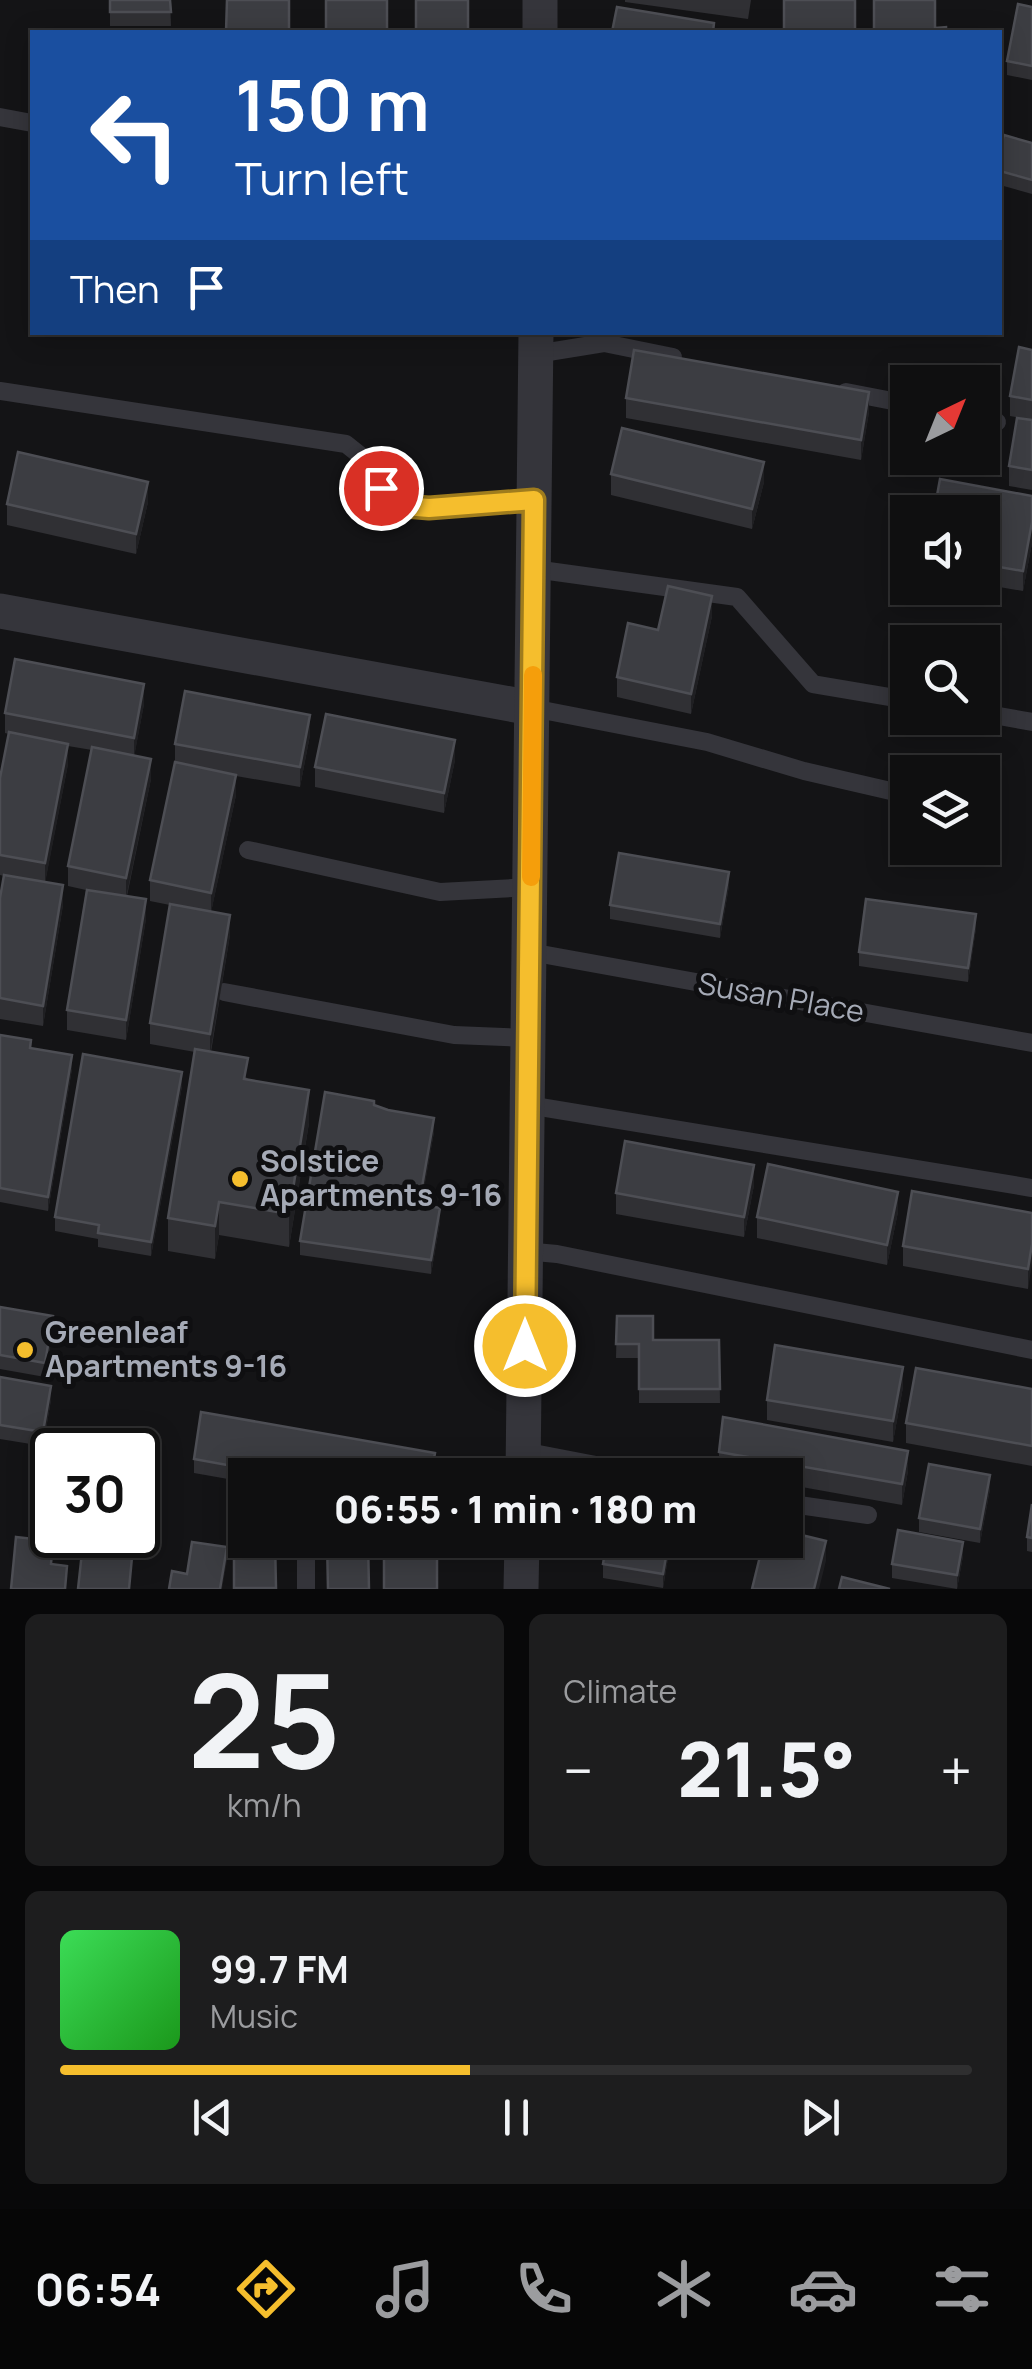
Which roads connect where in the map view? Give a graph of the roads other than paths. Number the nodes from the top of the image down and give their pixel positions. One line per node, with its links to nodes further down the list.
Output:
1 (540, 0): 2 (street)
2 (540, 30)
3 (0, 117): 4 (lane)
4 (30, 123)
5 (536, 343): 6 (lane); 10 (street)
6 (699, 362)
7 (832, 389): 9 (lane)
8 (0, 391): 10 (lane)
9 (890, 400)
10 (534, 500): 11 (street)
11 (534, 569): 13 (lane); 14 (street)
12 (0, 611): 14 (street)
13 (890, 697)
14 (532, 708): 17 (lane); 19 (street)
15 (1000, 717): 16 (lane)
16 (1032, 722)
17 (890, 791)
18 (248, 850): 19 (lane)
19 (531, 887): 20 (street)
20 (530, 952): 22 (street); 23 (lane, Susan Place)
21 (224, 992): 22 (lane)
22 (529, 1038): 24 (street)
23 (1032, 1043)
24 (528, 1106): 25 (lane); 26 (street)
25 (1032, 1188)
26 (524, 1250): 27 (lane); 28 (street)
27 (1032, 1350)
28 (523, 1458)
29 (803, 1505): 30 (lane)
30 (868, 1515)
31 (306, 1558): 33 (lane)
32 (522, 1558): 34 (street)
33 (306, 1589)
34 (521, 1589)

